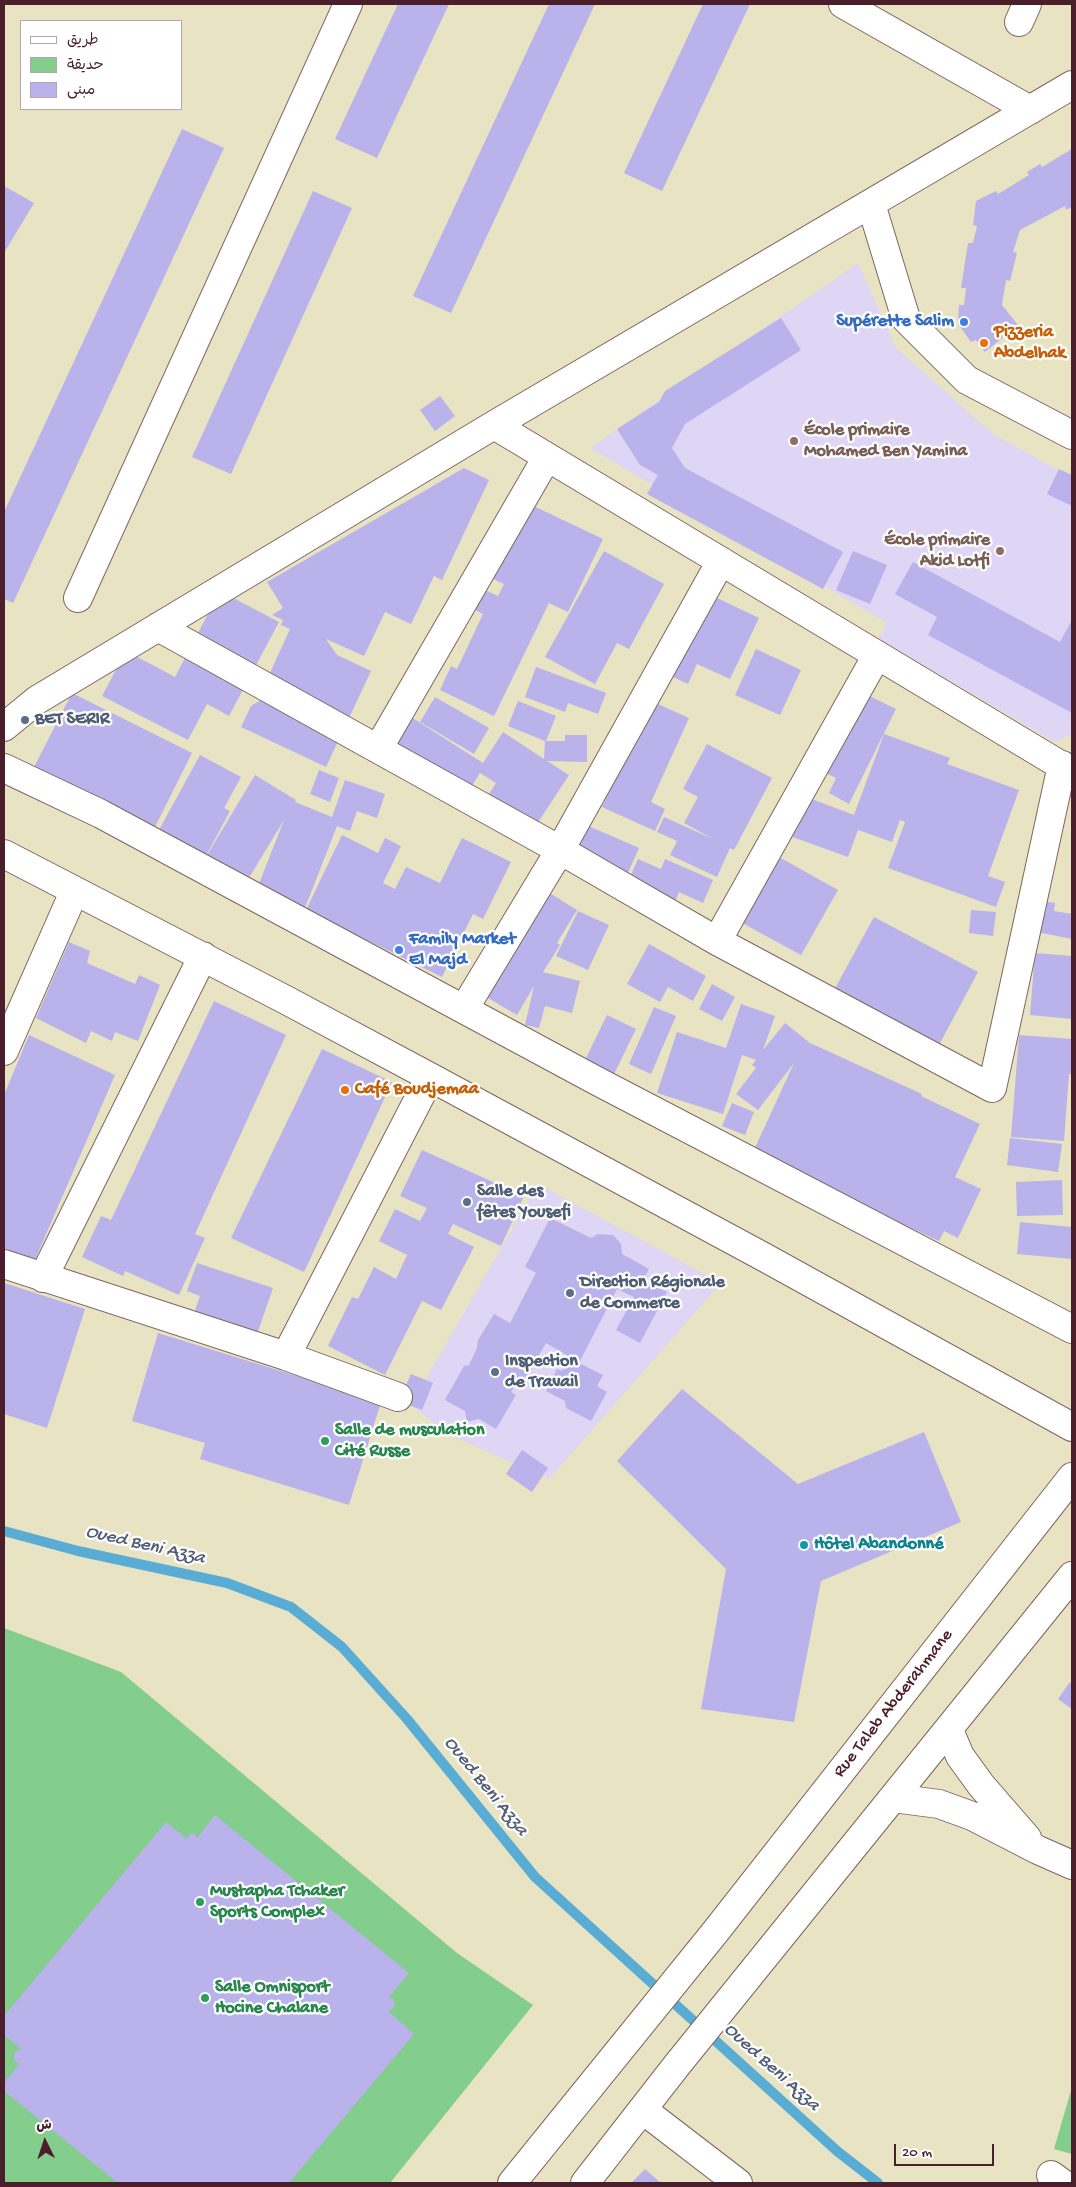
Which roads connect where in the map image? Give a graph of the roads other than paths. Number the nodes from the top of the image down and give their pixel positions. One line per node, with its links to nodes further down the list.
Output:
1 (348, 4): 10 (street)
2 (843, 4): 4 (street)
3 (1072, 85): 4 (street)
4 (1030, 110): 5 (street)
5 (871, 204): 6 (street); 7 (street)
6 (494, 424): 8 (street); 11 (street)
7 (1072, 435)
8 (547, 457): 9 (street); 14 (street)
9 (722, 562): 12 (street); 17 (street)
10 (78, 598)
11 (158, 627): 13 (street); 14 (street)
12 (878, 655): 16 (street); 20 (street)
13 (4, 726)
14 (378, 749): 17 (street)
15 (4, 768): 22 (street)
16 (1067, 769): 20 (street)
17 (560, 850): 20 (street); 22 (street)
18 (4, 854): 19 (street)
19 (74, 892): 21 (street); 23 (street)
20 (717, 941)
21 (203, 956): 24 (street); 26 (street)
22 (464, 1009): 27 (street)
23 (4, 1051)
24 (430, 1077): 28 (street); 30 (street)
25 (4, 1264): 26 (street)
26 (43, 1278): 28 (street)
27 (1072, 1329)
28 (286, 1356): 29 (street)
29 (398, 1398)
30 (1072, 1427)
31 (1072, 1477): 38 (street, Rue Taleb Abderahmane)
32 (1072, 1576): 33 (street)
33 (950, 1730): 34 (street); 35 (street)
34 (892, 1798): 35 (street); 37 (street)
35 (1038, 1850): 36 (street)
36 (1072, 1865)
37 (643, 2110): 39 (street); 40 (street)
38 (512, 2183)
39 (585, 2183)
40 (738, 2183)

